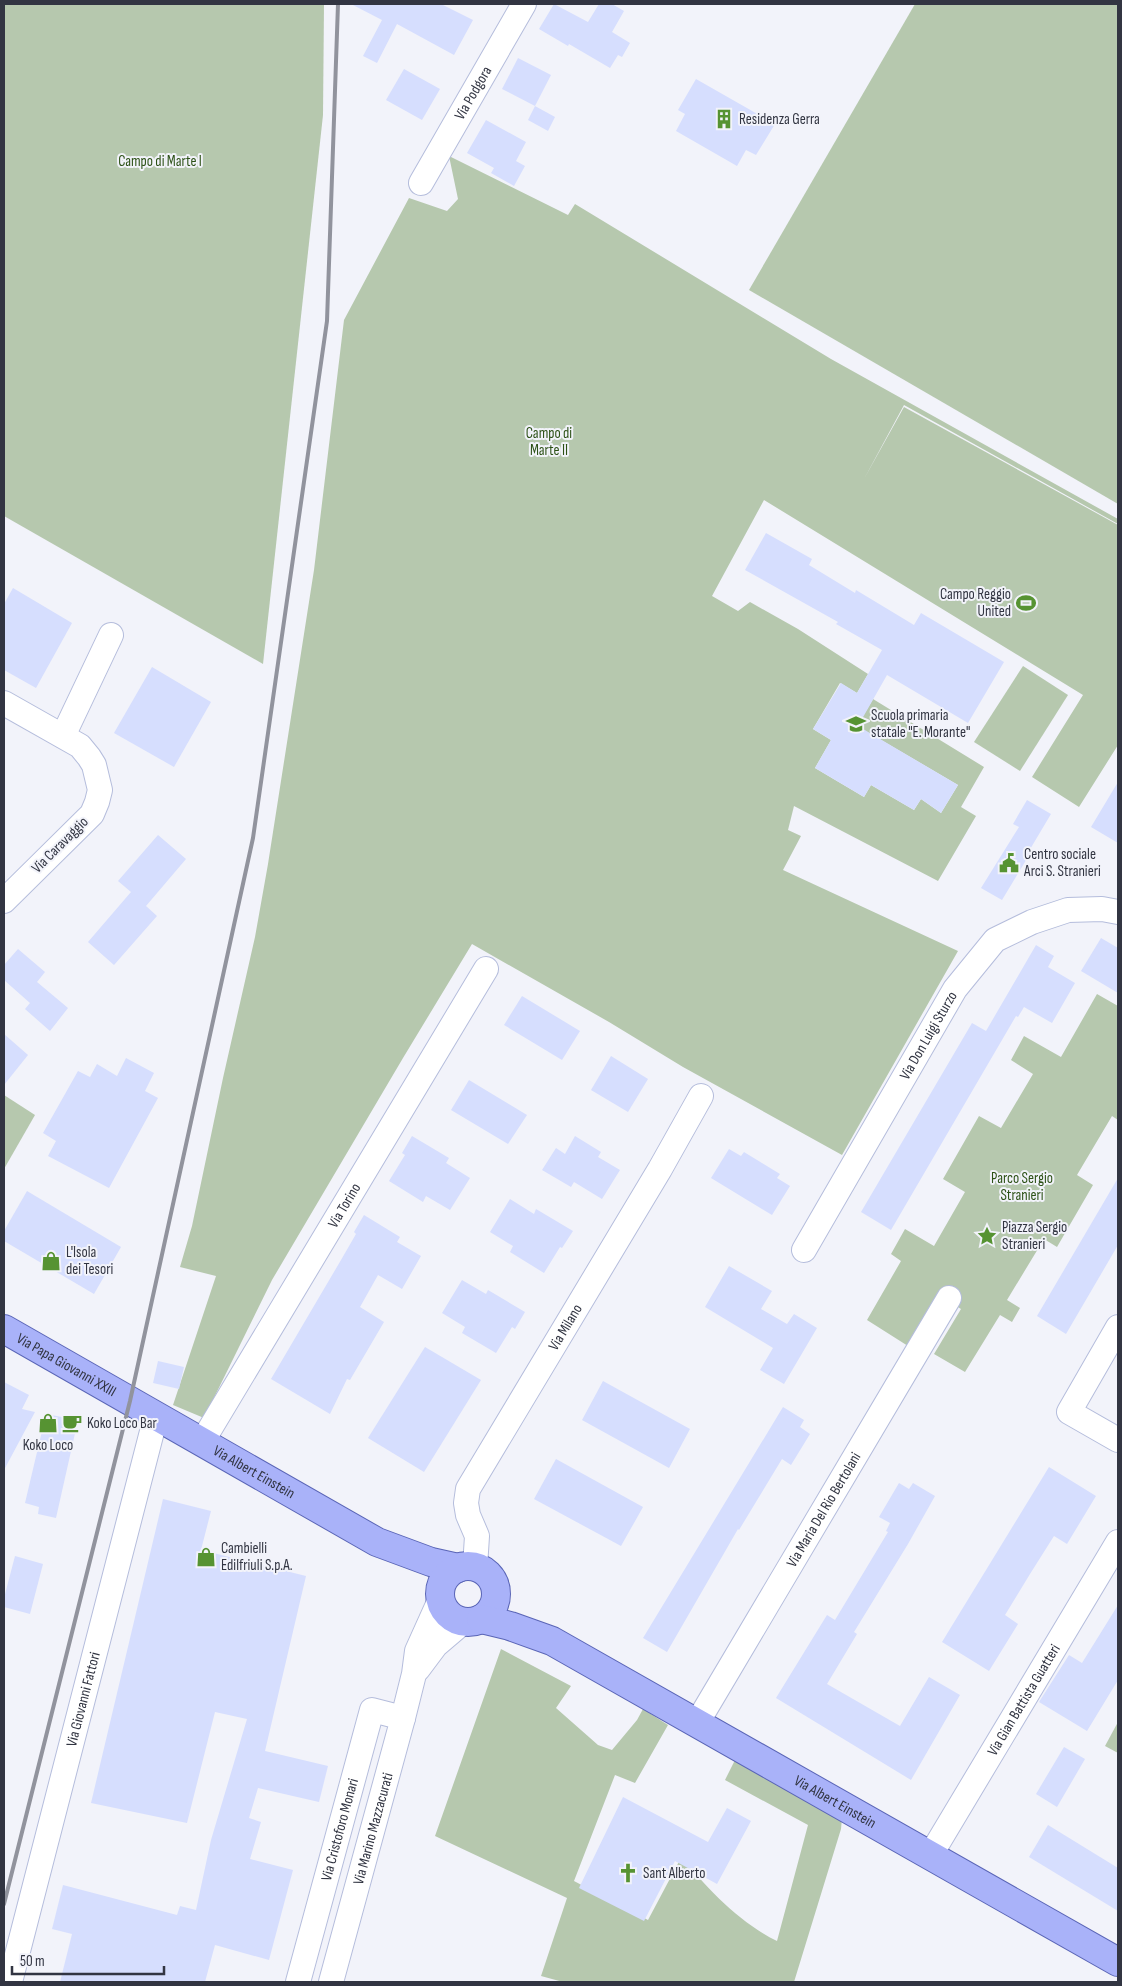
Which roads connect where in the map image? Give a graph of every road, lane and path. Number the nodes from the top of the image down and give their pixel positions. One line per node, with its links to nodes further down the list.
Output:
1 (524, 4): 2 (street, Via Podgora)
2 (421, 183)
3 (111, 635): 5 (street)
4 (4, 703): 5 (street, Via Caravaggio)
5 (63, 736): 6 (street, Via Caravaggio)
6 (4, 901)
7 (1118, 912): 10 (street, Via Don Luigi Sturzo)
8 (486, 969): 17 (street, Via Torino)
9 (701, 1096): 20 (street, Via Milano)
10 (804, 1250)
11 (949, 1298): 27 (street, Via Maria Del Rio Bertolani)
12 (1118, 1327): 16 (street)
13 (4, 1329): 14 (main road, Via Papa Giovanni XXIII)
14 (130, 1401): 15 (main road, Via Albert Einstein)
15 (156, 1416): 17 (main road, Via Albert Einstein); 30 (street, Via Giovanni Fattori)
16 (1118, 1440)
17 (202, 1442): 18 (main road, Via Albert Einstein)
18 (377, 1542): 20 (main road, Via Albert Einstein); 22 (main road, Via Albert Einstein)
19 (1118, 1542): 28 (street, Via Gian Battista Guatteri)
20 (466, 1567): 21 (main road); 22 (main road)
21 (496, 1590): 23 (main road); 24 (main road, Via Albert Einstein)
22 (440, 1596): 23 (main road); 25 (street, Via Marino Mazzacurati)
23 (472, 1621): 24 (main road, Via Albert Einstein); 25 (street, Via Marino Mazzacurati)
24 (552, 1641): 27 (main road, Via Albert Einstein)
25 (414, 1674): 26 (street, Via Marino Mazzacurati)
26 (403, 1718): 31 (street, Via Cristoforo Monari); 32 (street, Via Marino Mazzacurati)
27 (697, 1723): 28 (main road, Via Albert Einstein)
28 (930, 1856): 29 (main road, Via Albert Einstein)
29 (1118, 1962)
30 (10, 1982)
31 (298, 1982)
32 (331, 1982)

